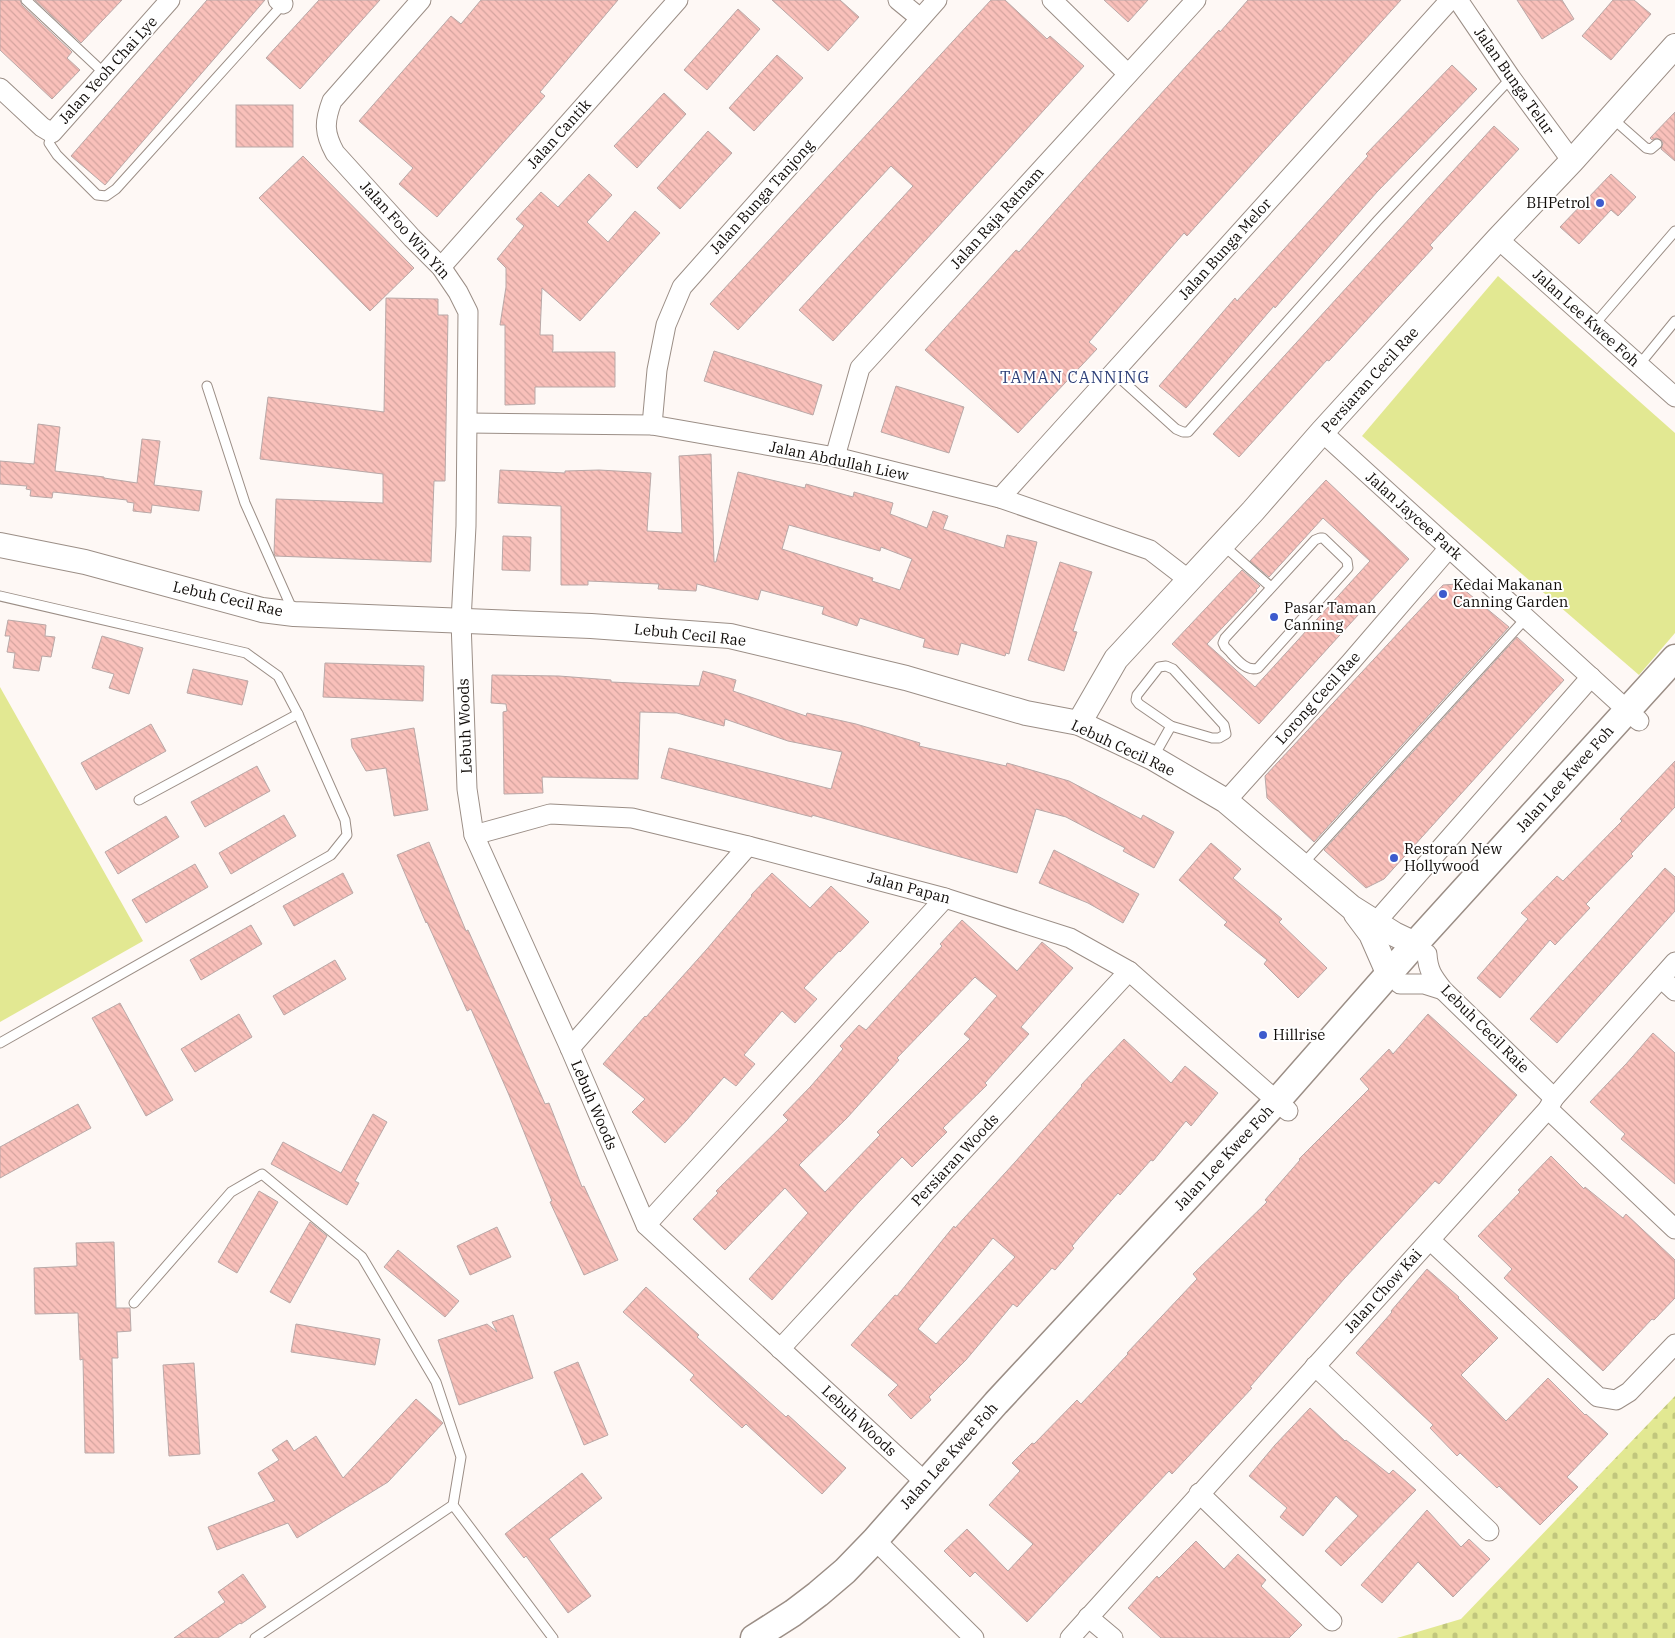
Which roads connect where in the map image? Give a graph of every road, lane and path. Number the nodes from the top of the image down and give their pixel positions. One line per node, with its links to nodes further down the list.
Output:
1 (26, 0): 14 (lane)
2 (421, 0): 24 (street, Jalan Foo Win Yin)
3 (678, 0): 24 (street, Jalan Cantik)
4 (898, 0): 12 (street)
5 (937, 0): 12 (street, Jalan Bunga Tanjong)
6 (1052, 0): 15 (street)
7 (1196, 0): 15 (street, Jalan Raja Ratnam)
8 (1450, 0): 28 (street, Jalan Bunga Melor)
9 (1458, 0): 16 (street, Jalan Bunga Telur)
10 (283, 1): 19 (lane)
11 (164, 2): 14 (street, Jalan Yeoh Chai Lye)
12 (920, 18): 32 (street, Jalan Bunga Tanjong)
13 (1673, 52): 18 (street, Persiaran Cecil Rae)
14 (104, 73): 19 (street, Jalan Yeoh Chai Lye)
15 (1128, 74): 34 (street, Jalan Raja Ratnam)
16 (1511, 78): 21 (street, Jalan Bunga Telur); 28 (lane)
17 (0, 88): 19 (street, Jalan Yeoh Chai Lye)
18 (1611, 117): 20 (lane); 21 (street, Persiaran Cecil Rae)
19 (52, 133)
20 (1657, 144)
21 (1572, 162): 23 (street, Persiaran Cecil Rae)
22 (1675, 231): 26 (lane)
23 (1498, 239): 26 (street, Jalan Lee Kwee Foh); 33 (street, Persiaran Cecil Rae)
24 (441, 267): 31 (street, Jalan Foo Win Yin)
25 (1675, 321): 27 (lane)
26 (1594, 325): 27 (street, Jalan Lee Kwee Foh)
27 (1639, 365): 30 (street, Jalan Lee Kwee Foh)
28 (1114, 373): 35 (street, Jalan Bunga Melor)
29 (206, 386): 42 (lane)
30 (1671, 386)
31 (468, 423): 32 (street, Jalan Abdullah Liew); 44 (street, Jalan Foo Win Yin)
32 (652, 425): 34 (street, Jalan Abdullah Liew)
33 (1322, 432): 36 (street, Persiaran Cecil Rae); 38 (street, Jalan Jaycee Park)
34 (835, 457): 35 (street, Jalan Abdullah Liew)
35 (1000, 498): 39 (street, Jalan Abdullah Liew)
36 (1222, 544): 39 (street, Persiaran Cecil Rae); 40 (lane)
37 (0, 545): 42 (street, Lebuh Cecil Rae)
38 (1449, 548): 43 (street, Jalan Jaycee Park); 54 (street, Lorong Cecil Rae)
39 (1189, 580): 50 (street, Persiaran Cecil Rae)
40 (1271, 587): 40 (lane)
41 (0, 596): 48 (lane)
42 (294, 614): 44 (street, Lebuh Cecil Rae)
43 (1526, 618): 46 (street, Jalan Jaycee Park); 57 (lane)
44 (461, 621): 50 (street, Lebuh Cecil Rae); 55 (street, Lebuh Woods)
45 (1675, 658): 49 (main road, Jalan Lee Kwee Foh)
46 (1591, 677): 49 (street, Jalan Jaycee Park); 60 (street)
47 (1675, 680): 49 (main road, Jalan Lee Kwee Foh)
48 (298, 714): 53 (lane); 68 (lane)
49 (1633, 716): 61 (main road, Jalan Lee Kwee Foh)
50 (1078, 723): 52 (street, Lebuh Cecil Rae)
51 (1171, 726): 51 (lane); 52 (lane)
52 (1153, 758): 54 (street, Lebuh Cecil Rae)
53 (139, 800)
54 (1226, 801): 57 (street, Lebuh Cecil Rae)
55 (474, 835): 56 (street, Jalan Papan); 69 (street, Lebuh Woods)
56 (748, 846): 58 (street, Jalan Papan); 69 (street)
57 (1302, 865): 59 (street, Lebuh Cecil Rae)
58 (946, 898): 63 (street, Jalan Papan); 72 (street)
59 (1351, 907): 60 (street, Lebuh Cecil Rae); 65 (street, Lebuh Cecil Rae)
60 (1376, 922): 61 (street, Lebuh Cecil Rae)
61 (1421, 949): 65 (main road, Jalan Lee Kwee Foh); 66 (street, Lebuh Cecil Raie)
62 (1675, 962): 64 (street, Jalan Chow Kai)
63 (1129, 971): 71 (street, Jalan Papan); 77 (street, Persiaran Woods)
64 (1661, 978): 67 (street); 70 (street, Jalan Chow Kai)
65 (1395, 979): 66 (street); 71 (main road, Jalan Lee Kwee Foh)
66 (1443, 990): 70 (street, Lebuh Cecil Raie)
67 (1675, 991)
68 (0, 1043)
69 (570, 1048): 72 (street, Lebuh Woods)
70 (1551, 1103): 73 (street, Lebuh Cecil Raie); 74 (street, Jalan Chow Kai)
71 (1282, 1106): 79 (main road, Jalan Lee Kwee Foh); 83 (main road, Jalan Lee Kwee Foh)
72 (646, 1225): 77 (street, Lebuh Woods)
73 (1675, 1229)
74 (1430, 1240): 76 (street); 78 (street, Jalan Chow Kai)
75 (134, 1303): 81 (lane)
76 (1675, 1344)
77 (780, 1349): 79 (street, Lebuh Woods)
78 (1315, 1366): 80 (street, Jalan Chow Kai); 82 (street)
79 (926, 1483): 83 (main road, Jalan Lee Kwee Foh)
80 (1200, 1493): 84 (street, Jalan Chow Kai); 85 (street)
81 (453, 1505): 86 (lane); 87 (lane)
82 (1490, 1531)
83 (880, 1545): 88 (main road, Jalan Lee Kwee Foh); 89 (main road, Jalan Lee Kwee Foh); 90 (street)
84 (1088, 1617): 91 (street, Jalan Chow Kai); 92 (street)
85 (1332, 1621)
86 (255, 1638)
87 (553, 1638)
88 (754, 1638)
89 (786, 1638)
90 (974, 1638)
91 (1070, 1638)
92 (1113, 1638)

